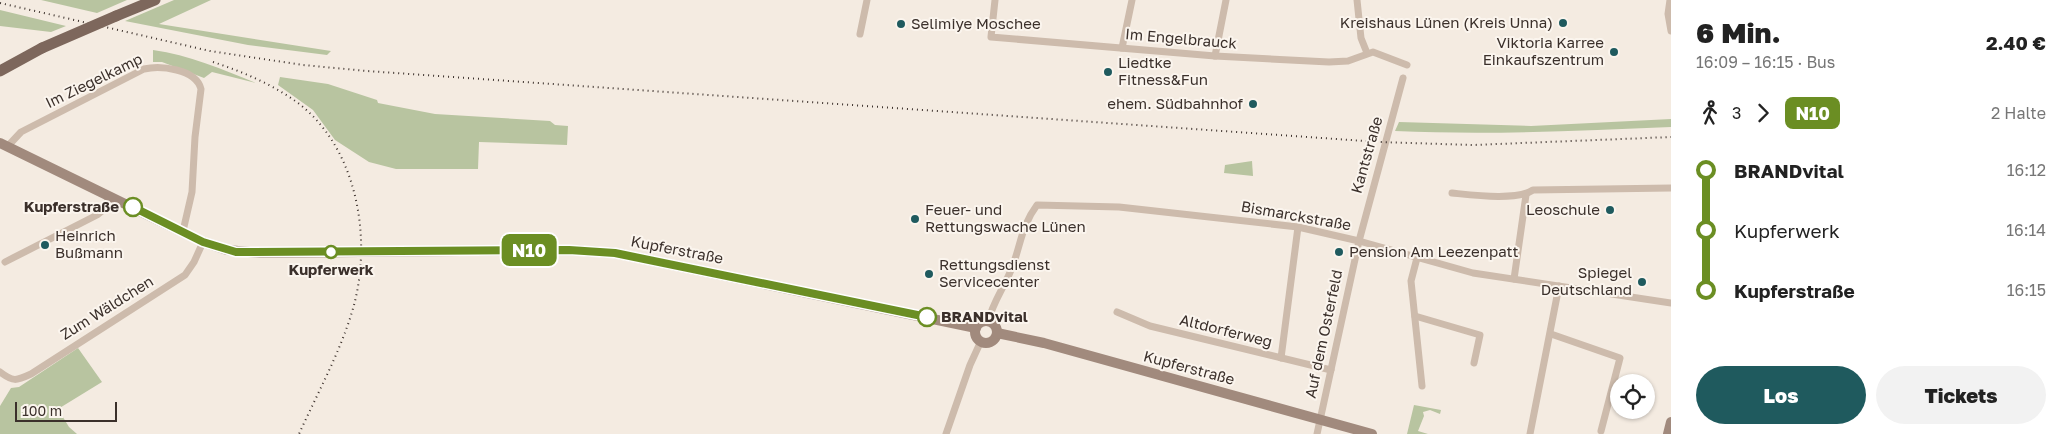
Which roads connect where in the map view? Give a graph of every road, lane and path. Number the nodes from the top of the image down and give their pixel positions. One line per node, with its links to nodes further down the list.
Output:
1 (156, 0): 12 (main road, bridge)
2 (867, 0): 9 (street)
3 (996, 0): 10 (street, Im Engelbrauck)
4 (1132, 0): 10 (street)
5 (1226, 0): 13 (street)
6 (1357, 0): 11 (street)
7 (1670, 0): 8 (street)
8 (1671, 31)
9 (860, 34)
10 (1122, 48): 13 (street, Im Engelbrauck)
11 (1367, 52): 13 (street, Im Engelbrauck); 15 (street)
12 (26, 56): 14 (main road); 16 (main road)
13 (1215, 56)
14 (0, 62)
15 (1407, 65)
16 (0, 71)
17 (1403, 78): 25 (street, Kantstraße)
18 (4, 145): 22 (street, Kupferstraße); 24 (street, Im Ziegelkamp)
19 (1671, 188): 21 (street)
20 (1452, 193): 21 (street)
21 (1526, 195): 29 (street)
22 (110, 196): 24 (street, Kupferstraße); 28 (street)
23 (1298, 227): 25 (street, Bismarckstraße); 34 (street, Bismarckstraße); 39 (street)
24 (183, 231): 26 (street, Kupferstraße)
25 (1359, 240): 27 (street, Bismarckstraße); 41 (street, Auf dem Osterfeld)
26 (203, 242): 35 (street, Kupferstraße); 42 (street, Zum Wäldchen)
27 (1417, 258): 29 (street, Bismarckstraße); 33 (street)
28 (5, 262)
29 (1514, 279): 30 (street, Bismarckstraße)
30 (1559, 286): 31 (street, Bismarckstraße); 37 (street)
31 (1671, 303)
32 (1117, 312): 39 (street, Altdorferweg)
33 (1415, 316): 40 (street); 43 (street)
34 (988, 322): 35 (street); 36 (street)
35 (976, 328): 38 (street)
36 (997, 334): 38 (street); 44 (street, Kupferstraße)
37 (1551, 334): 46 (street); 50 (street)
38 (981, 341): 47 (street)
39 (1281, 358): 41 (street, Altdorferweg)
40 (1474, 363)
41 (1331, 370): 44 (street, Auf dem Osterfeld)
42 (0, 372)
43 (1422, 386)
44 (1320, 420): 48 (street, Auf dem Osterfeld); 49 (street, Kupferstraße)
45 (1671, 422): 51 (street)
46 (1601, 431)
47 (946, 434)
48 (1317, 434)
49 (1372, 434)
50 (1530, 434)
51 (1668, 434)

